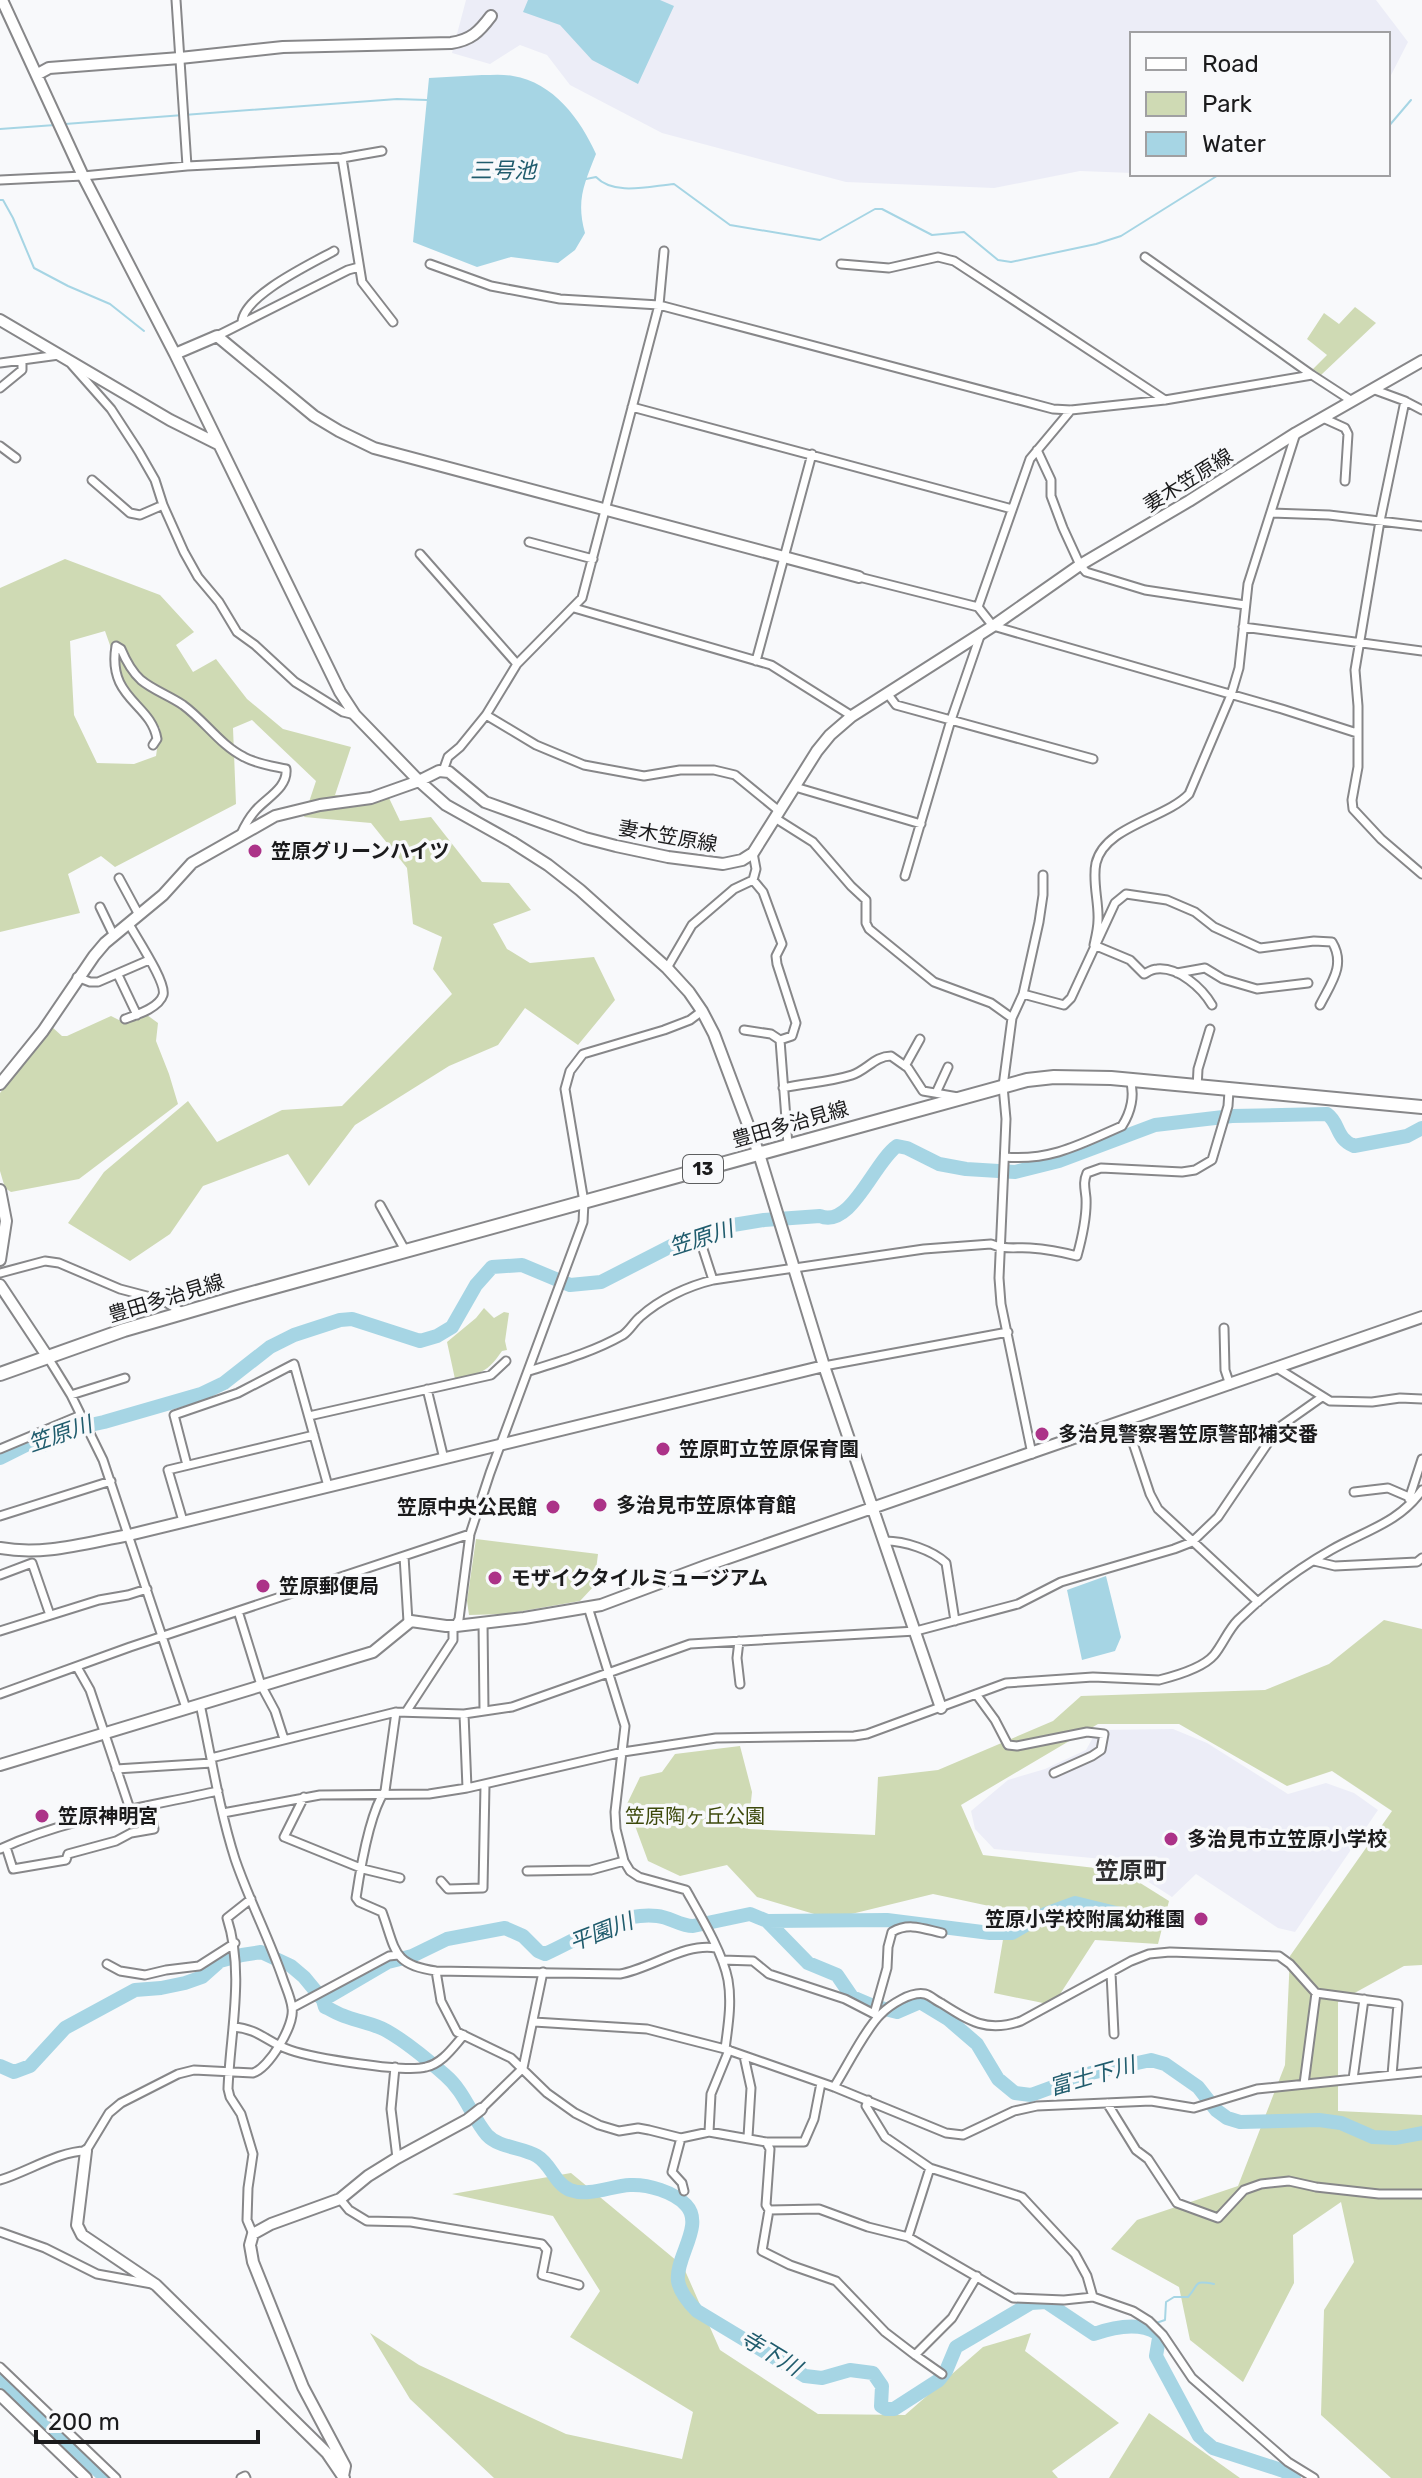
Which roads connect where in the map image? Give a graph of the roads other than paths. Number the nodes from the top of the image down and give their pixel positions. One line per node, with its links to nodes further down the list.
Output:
1 (2, 0): 5 (street)
2 (176, 0): 4 (street)
3 (491, 16): 4 (street)
4 (180, 58): 5 (street); 8 (street)
5 (38, 74): 9 (street)
6 (382, 151): 7 (street)
7 (342, 158): 8 (street); 16 (street)
8 (187, 166): 9 (street)
9 (83, 176): 10 (street); 22 (street)
10 (0, 180)
11 (334, 251): 19 (street)
12 (664, 251): 17 (street)
13 (1145, 257): 28 (street)
14 (430, 264): 17 (street)
15 (841, 264): 31 (street)
16 (359, 267): 19 (street); 20 (street)
17 (659, 305): 34 (street); 35 (street)
18 (0, 320): 23 (street)
19 (242, 322): 21 (street)
20 (393, 322)
21 (217, 336): 22 (street); 48 (street)
22 (175, 354): 39 (street)
23 (59, 355): 24 (street); 25 (street)
24 (22, 362): 26 (street); 29 (street)
25 (69, 362): 39 (street); 46 (street)
26 (0, 363)
27 (1420, 364): 30 (street, 妻木笠原線)
28 (1312, 375): 31 (street); 32 (street)
29 (0, 388)
30 (1375, 390): 32 (street, 妻木笠原線); 33 (street)
31 (1165, 400): 35 (street)
32 (1352, 401): 37 (street, 妻木笠原線)
33 (1405, 401): 36 (street); 50 (street)
34 (632, 407): 42 (street); 48 (street)
35 (1071, 410): 41 (street)
36 (1422, 410)
37 (1323, 418): 38 (street, 妻木笠原線); 45 (street)
38 (1296, 433): 49 (street); 56 (street, 妻木笠原線)
39 (218, 444): 70 (street)
40 (0, 446): 43 (street)
41 (1037, 450): 47 (street); 56 (street)
42 (812, 454): 47 (street); 54 (street)
43 (16, 458)
44 (92, 480): 46 (street)
45 (1345, 481)
46 (163, 505): 70 (street)
47 (1012, 509): 59 (street)
48 (604, 511): 54 (street); 55 (street)
49 (1271, 513): 50 (street); 58 (street)
50 (1380, 521): 51 (street); 64 (street)
51 (1422, 526)
52 (529, 542): 55 (street)
53 (420, 554): 67 (street)
54 (783, 556): 57 (street); 66 (street)
55 (593, 559): 60 (street)
56 (1080, 565): 58 (street); 61 (street, 妻木笠原線)
57 (859, 577): 59 (street)
58 (1245, 605): 62 (street)
59 (978, 607): 61 (street)
60 (574, 608): 66 (street); 67 (street)
61 (993, 626): 63 (street, 妻木笠原線); 69 (street)
62 (1243, 627): 64 (street); 69 (street)
63 (981, 634): 68 (street, 妻木笠原線); 73 (street)
64 (1361, 643): 65 (street); 74 (street)
65 (1422, 651)
66 (756, 661): 72 (street)
67 (517, 664): 71 (street)
68 (887, 693): 72 (street, 妻木笠原線); 73 (street)
69 (1231, 695): 74 (street); 93 (street)
70 (355, 715): 78 (street)
71 (486, 715): 77 (street); 80 (street)
72 (852, 716): 79 (street, 妻木笠原線)
73 (951, 720): 76 (street); 81 (street)
74 (1357, 733): 84 (street)
75 (153, 745): 82 (street)
76 (1093, 759)
77 (443, 771): 78 (street); 83 (street, 妻木笠原線)
78 (419, 781): 82 (street); 95 (street)
79 (795, 787): 80 (street, 妻木笠原線); 81 (street)
80 (777, 814): 83 (street, 妻木笠原線); 105 (street)
81 (921, 824): 86 (street)
82 (240, 836): 90 (street)
83 (753, 853): 88 (street)
84 (1422, 874)
85 (1043, 875): 100 (street)
86 (905, 876)
87 (119, 878): 90 (street)
88 (753, 880): 95 (street); 110 (street)
89 (100, 907): 92 (street)
90 (139, 915): 91 (street)
91 (129, 924): 92 (street); 94 (street)
92 (114, 936): 98 (street)
93 (1094, 945): 96 (street); 100 (street); 102 (street)
94 (149, 960): 97 (street); 104 (street)
95 (667, 968): 103 (street)
96 (1177, 973): 99 (street); 101 (street)
97 (118, 975): 98 (street); 104 (street)
98 (77, 977): 114 (street)
99 (1308, 983)
100 (1023, 994): 105 (street)
101 (1212, 1005)
102 (1320, 1005)
103 (702, 1011): 123 (street); 126 (street)
104 (137, 1015): 106 (street)
105 (1012, 1018): 115 (street)
106 (125, 1019)
107 (1210, 1029): 117 (street)
108 (744, 1030): 110 (street)
109 (920, 1039): 111 (street)
110 (780, 1040): 116 (street)
111 (905, 1066): 116 (street); 119 (street)
112 (948, 1067): 119 (street)
113 (1130, 1080): 115 (main road, 豊田多治見線 / 13); 117 (main road, 豊田多治見線 / 13); 124 (street)
114 (0, 1084)
115 (1003, 1086): 120 (main road, 豊田多治見線 / 13); 124 (street)
116 (783, 1088): 122 (street)
117 (1197, 1088): 118 (main road, 豊田多治見線 / 13)
118 (1229, 1091): 121 (main road, 豊田多治見線 / 13); 129 (street)
119 (936, 1093): 120 (street)
120 (960, 1098): 122 (main road, 豊田多治見線 / 13)
121 (1422, 1107)
122 (788, 1145): 123 (main road, 豊田多治見線 / 13)
123 (759, 1154): 126 (main road, 豊田多治見線 / 13); 132 (street)
124 (1005, 1157): 129 (street)
125 (0, 1190): 131 (street)
126 (584, 1202): 130 (main road, 豊田多治見線 / 13); 144 (street)
127 (380, 1205): 130 (street)
128 (702, 1246): 134 (street)
129 (1000, 1248): 132 (street); 139 (street)
130 (405, 1250): 136 (main road, 豊田多治見線 / 13)
131 (0, 1260)
132 (794, 1267): 134 (street); 142 (street)
133 (0, 1273): 136 (street)
134 (713, 1280): 144 (street)
135 (0, 1285): 140 (street)
136 (184, 1314): 140 (main road, 豊田多治見線 / 13)
137 (1422, 1317): 143 (street)
138 (1224, 1328): 147 (street)
139 (1008, 1332): 142 (street); 158 (street)
140 (47, 1356): 145 (main road, 豊田多治見線 / 13); 149 (street)
141 (506, 1361): 148 (street)
142 (824, 1366): 156 (street); 167 (street)
143 (1277, 1368): 147 (street); 150 (street)
144 (529, 1371): 156 (street)
145 (0, 1374)
146 (125, 1378): 149 (street)
147 (1230, 1385): 154 (street)
148 (427, 1389): 153 (street); 159 (street)
149 (71, 1395): 152 (street)
150 (1322, 1397): 151 (street); 174 (street)
151 (1422, 1399)
152 (81, 1415): 157 (street); 162 (street)
153 (309, 1416): 155 (street); 161 (street)
154 (1126, 1422): 158 (street); 174 (street)
155 (314, 1435): 161 (street); 163 (street)
156 (502, 1443): 159 (street); 171 (street)
157 (0, 1449)
158 (1032, 1454): 167 (street)
159 (444, 1459): 163 (street)
160 (1422, 1459): 166 (street)
161 (187, 1465): 170 (street)
162 (111, 1481): 169 (street); 172 (street)
163 (328, 1486): 170 (street)
164 (1422, 1490): 168 (street)
165 (1354, 1492): 166 (street)
166 (1409, 1497): 168 (street)
167 (874, 1509): 173 (street); 182 (street)
168 (1406, 1509): 177 (street)
169 (0, 1516)
170 (183, 1521): 172 (street)
171 (470, 1534): 176 (street); 188 (street)
172 (129, 1535): 175 (street); 180 (street)
173 (885, 1541): 185 (street); 190 (street)
174 (1192, 1542): 181 (street); 185 (street)
175 (0, 1548)
176 (404, 1556): 183 (street); 186 (street)
177 (1314, 1561): 178 (street); 181 (street)
178 (1420, 1562)
179 (0, 1575): 184 (street)
180 (147, 1589): 184 (street); 191 (street)
181 (1258, 1602): 198 (street)
182 (588, 1607): 187 (street); 194 (street)
183 (238, 1611): 191 (street); 196 (street)
184 (50, 1615): 189 (street)
185 (955, 1621): 190 (street)
186 (408, 1622): 188 (street); 196 (street)
187 (483, 1622): 188 (street); 202 (street)
188 (456, 1626): 204 (street)
189 (0, 1631)
190 (916, 1631): 192 (street); 201 (street)
191 (164, 1636): 193 (street); 200 (street)
192 (739, 1641): 194 (street); 195 (street)
193 (77, 1667): 197 (street); 206 (street)
194 (608, 1673): 202 (street); 208 (street)
195 (740, 1684)
196 (261, 1685): 199 (street); 207 (street)
197 (0, 1694)
198 (976, 1694): 201 (street); 212 (street)
199 (200, 1704): 200 (street); 209 (street)
200 (186, 1708): 206 (street)
201 (941, 1708): 208 (street)
202 (484, 1711): 205 (street)
203 (396, 1712): 204 (street); 207 (street); 216 (street)
204 (406, 1712): 205 (street)
205 (464, 1714): 214 (street)
206 (104, 1733): 210 (street); 211 (street)
207 (284, 1739): 209 (street)
208 (623, 1752): 213 (street); 222 (street)
209 (212, 1760): 211 (street); 215 (street)
210 (0, 1765)
211 (116, 1769): 219 (street)
212 (1054, 1773)
213 (485, 1785): 214 (street); 226 (street)
214 (467, 1788): 216 (street)
215 (218, 1791): 218 (street); 220 (street)
216 (382, 1795): 217 (street); 223 (street)
217 (304, 1797): 220 (street); 223 (street)
218 (150, 1806): 219 (street); 221 (street)
219 (130, 1809): 221 (street)
220 (223, 1813): 227 (street)
221 (3, 1848)
222 (624, 1861): 224 (street); 230 (street)
223 (363, 1869): 225 (street); 231 (street)
224 (527, 1871)
225 (400, 1878)
226 (441, 1881)
227 (251, 1899): 229 (street); 239 (street)
228 (942, 1933): 240 (street)
229 (235, 1946): 233 (street); 242 (street)
230 (716, 1948): 232 (street); 235 (street)
231 (398, 1955): 234 (street); 239 (street)
232 (722, 1960): 240 (street); 246 (street)
233 (107, 1964)
234 (436, 1971): 235 (street); 244 (street)
235 (543, 1972): 241 (street)
236 (1111, 1973): 237 (street); 240 (street); 243 (street)
237 (1316, 1993): 238 (street); 255 (street)
238 (1364, 1999): 252 (street); 253 (street)
239 (292, 2008): 245 (street)
240 (878, 2011): 256 (street)
241 (534, 2022): 246 (street); 249 (street)
242 (233, 2027): 245 (street); 250 (street)
243 (1114, 2034)
244 (464, 2035): 248 (street); 249 (street)
245 (279, 2046): 248 (street); 250 (street)
246 (727, 2049): 247 (street); 260 (street)
247 (744, 2056): 254 (street); 261 (street)
248 (395, 2067): 265 (street)
249 (523, 2068): 259 (street); 262 (street)
250 (229, 2071): 264 (street); 273 (street)
251 (1422, 2072): 252 (street)
252 (1392, 2075): 253 (street)
253 (1353, 2079): 255 (street)
254 (821, 2083): 256 (street); 263 (street)
255 (1304, 2084): 258 (street)
256 (834, 2087): 257 (street)
257 (868, 2100): 258 (street); 266 (street)
258 (1107, 2103): 269 (street)
259 (481, 2109): 265 (street)
260 (709, 2132): 261 (street); 262 (street)
261 (748, 2137): 263 (street)
262 (681, 2138): 268 (street)
263 (766, 2142): 271 (street)
264 (86, 2151): 267 (street); 276 (street)
265 (397, 2158): 270 (street)
266 (930, 2168): 274 (street); 278 (street)
267 (0, 2180)
268 (684, 2191)
269 (1422, 2194)
270 (340, 2199): 273 (street); 277 (street)
271 (769, 2210): 274 (street); 279 (street)
272 (0, 2232): 276 (street)
273 (253, 2234): 283 (street)
274 (908, 2237): 275 (street)
275 (977, 2276): 278 (street); 279 (street)
276 (156, 2285): 283 (street)
277 (579, 2285)
278 (1093, 2297): 286 (street)
279 (915, 2355): 281 (street)
280 (0, 2367): 285 (street)
281 (942, 2374)
282 (0, 2395): 284 (street)
283 (344, 2477)
284 (86, 2478)
285 (116, 2478)
286 (1314, 2478)

